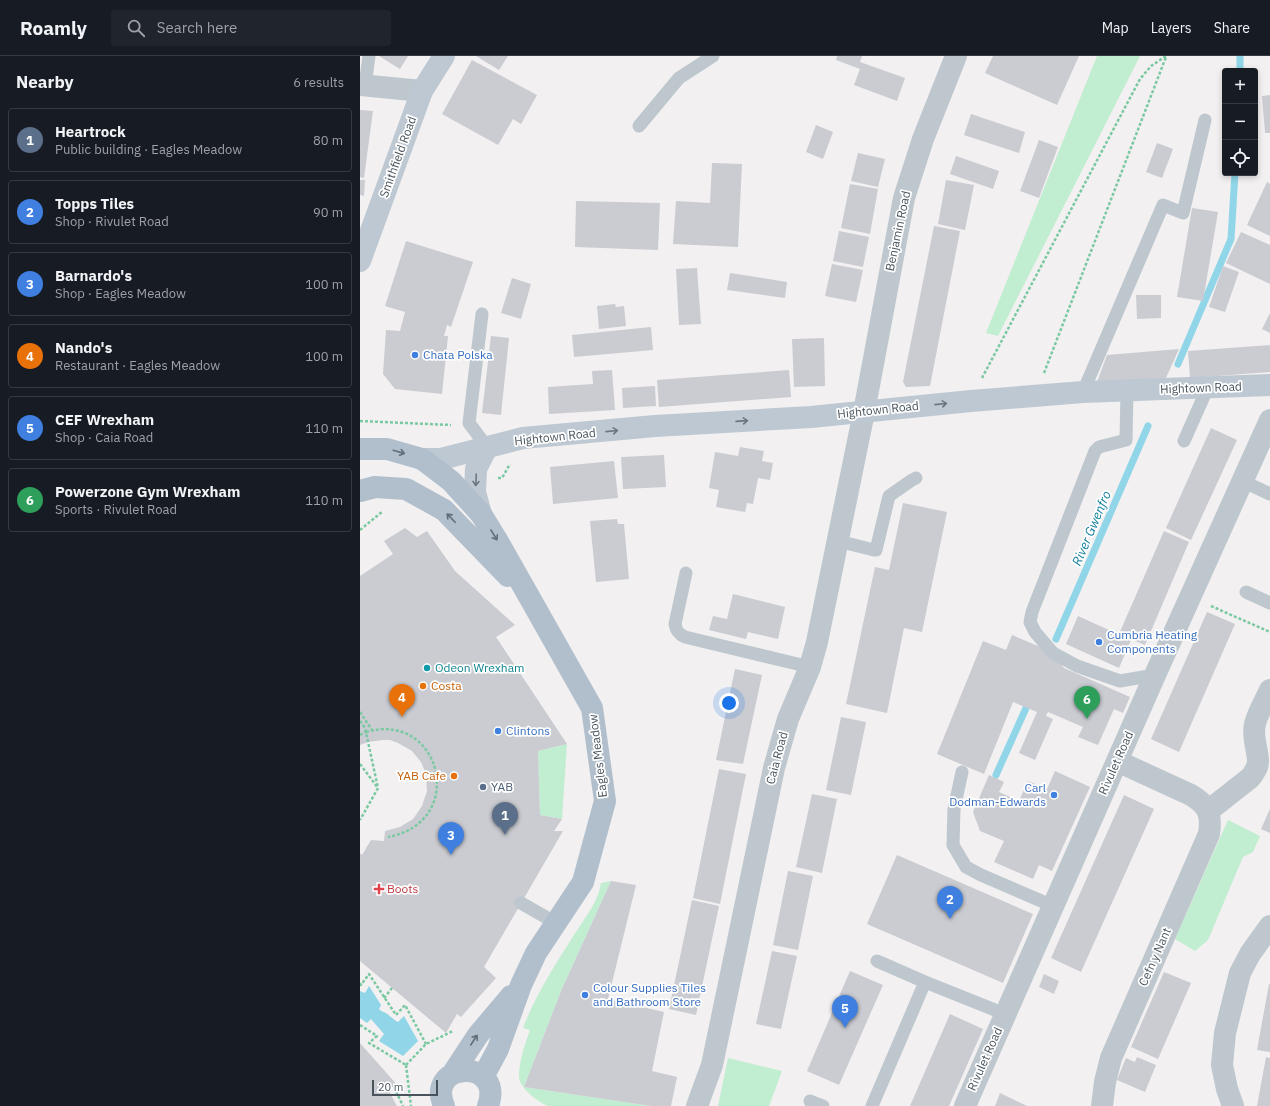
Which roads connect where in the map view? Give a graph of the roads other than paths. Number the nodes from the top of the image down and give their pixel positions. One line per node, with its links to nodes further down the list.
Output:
1 (369, 56): 5 (lane)
2 (444, 56): 6 (street, Smithfield Road)
3 (713, 56): 8 (lane)
4 (956, 56): 15 (street, Benjamin Road)
5 (363, 85): 6 (street)
6 (422, 92): 9 (street, Smithfield Road)
7 (1205, 120): 14 (lane)
8 (639, 126)
9 (360, 261)
10 (482, 314): 18 (lane)
11 (1270, 385): 12 (street, Hightown Road)
12 (1208, 388): 13 (street, Hightown Road); 17 (lane)
13 (1126, 390): 14 (street, Hightown Road); 32 (lane)
14 (1083, 392): 15 (street, Hightown Road, one-way to 14)
15 (864, 412): 18 (street, Hightown Road, one-way to 15); 26 (street, Caia Road)
16 (1270, 420): 22 (street, Rivulet Road)
17 (1184, 441)
18 (487, 447): 20 (street, Hightown Road); 25 (street, one-way to 25)
19 (360, 449): 20 (main road, Eagles Meadow, one-way to 20)
20 (422, 459): 25 (main road, Eagles Meadow)
21 (916, 478): 26 (lane)
22 (1242, 481): 24 (lane); 32 (street, Rivulet Road)
23 (360, 491): 29 (main road, Eagles Meadow, one-way to 23)
24 (1270, 494)
25 (481, 514): 29 (main road, Eagles Meadow, one-way to 29)
26 (838, 541): 31 (street, Caia Road)
27 (686, 573): 31 (lane)
28 (1246, 592): 30 (lane)
29 (528, 595): 39 (main road, Eagles Meadow)
30 (1270, 603)
31 (810, 666): 50 (street, Caia Road)
32 (1155, 675): 34 (street, Rivulet Road)
33 (1269, 693): 36 (street)
34 (1117, 762): 36 (street); 38 (street, Rivulet Road)
35 (962, 772): 38 (lane)
36 (1208, 811): 54 (street, Cefn y Nant)
37 (521, 903): 39 (lane)
38 (1052, 906): 44 (street, Rivulet Road)
39 (556, 922): 43 (main road, Eagles Meadow)
40 (1270, 926): 55 (street)
41 (877, 962): 42 (lane)
42 (925, 982): 44 (lane); 52 (lane)
43 (521, 985): 45 (main road, Eagles Meadow, one-way to 43); 46 (main road, Eagles Meadow)
44 (1005, 1014): 53 (street, Rivulet Road)
45 (453, 1073): 46 (main road); 49 (main road, Eagles Meadow)
46 (483, 1077): 48 (main road)
47 (810, 1101): 51 (lane)
48 (494, 1104)
49 (444, 1106)
50 (697, 1106)
51 (823, 1106)
52 (872, 1106)
53 (965, 1106)
54 (1102, 1106)
55 (1233, 1106)

